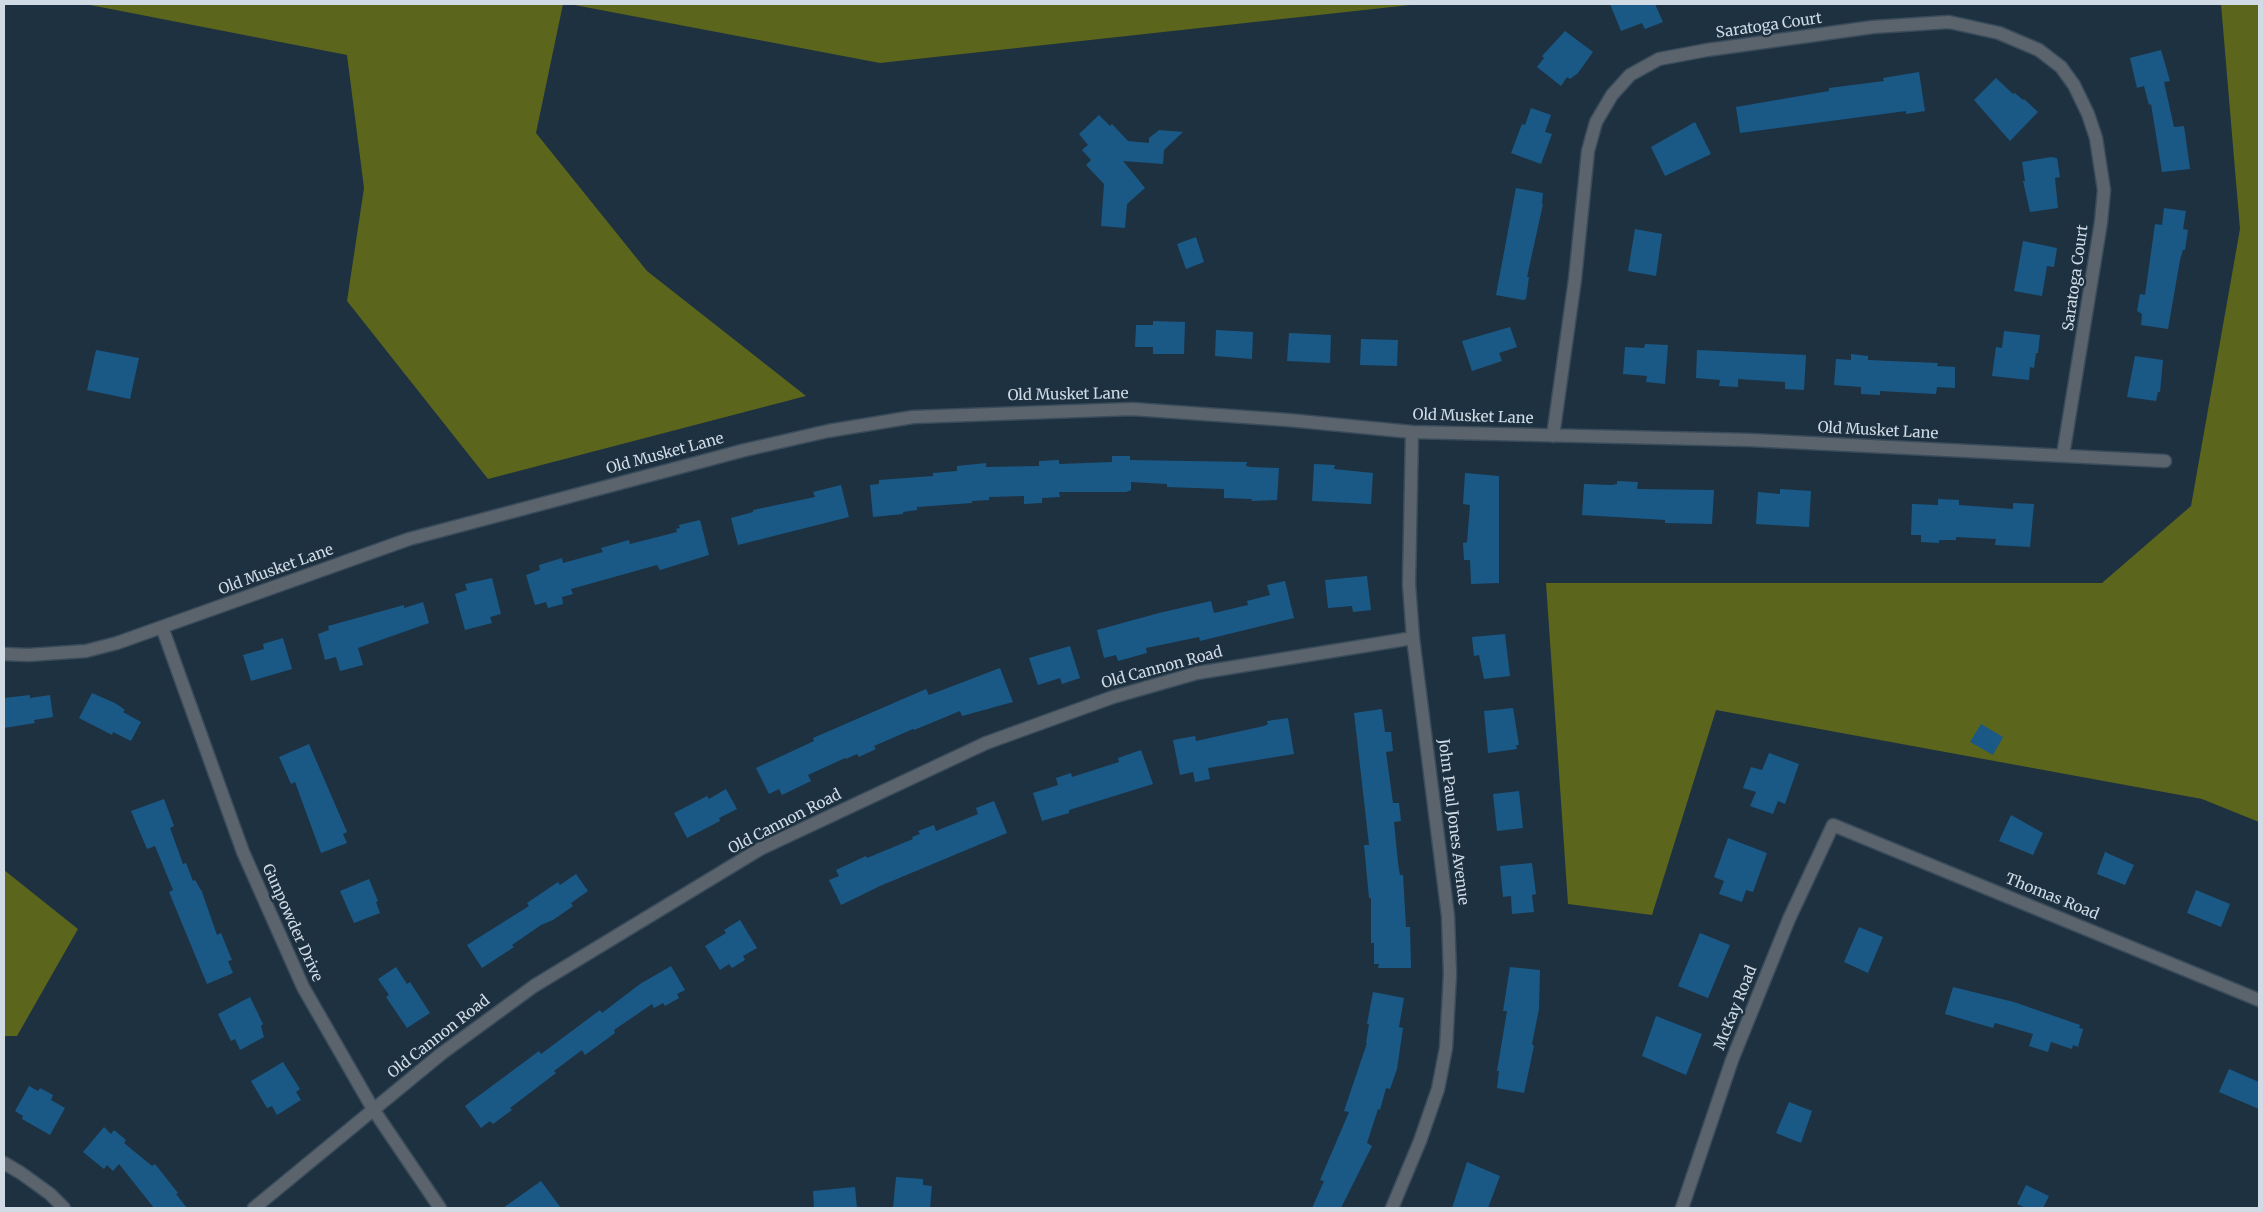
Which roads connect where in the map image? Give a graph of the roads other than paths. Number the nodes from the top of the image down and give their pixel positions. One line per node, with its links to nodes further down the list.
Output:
1 (1412, 432): 2 (street, Old Musket Lane); 5 (street, Old Musket Lane); 6 (street, John Paul Jones Avenue)
2 (1553, 436): 3 (street, Old Musket Lane); 3 (street, Saratoga Court)
3 (2064, 455): 4 (street, Old Musket Lane)
4 (2165, 461)
5 (162, 627): 7 (street, Old Musket Lane); 10 (street, Gunpowder Drive)
6 (1413, 638): 10 (street, Old Cannon Road); 15 (street, John Paul Jones Avenue)
7 (4, 654)
8 (1833, 825): 9 (street, Thomas Road); 16 (street, McKay Road)
9 (2259, 1000)
10 (373, 1109): 13 (street, Old Cannon Road); 14 (street, Gunpowder Drive)
11 (4, 1164): 12 (street)
12 (64, 1208)
13 (254, 1208)
14 (440, 1208)
15 (1392, 1208)
16 (1682, 1208)

